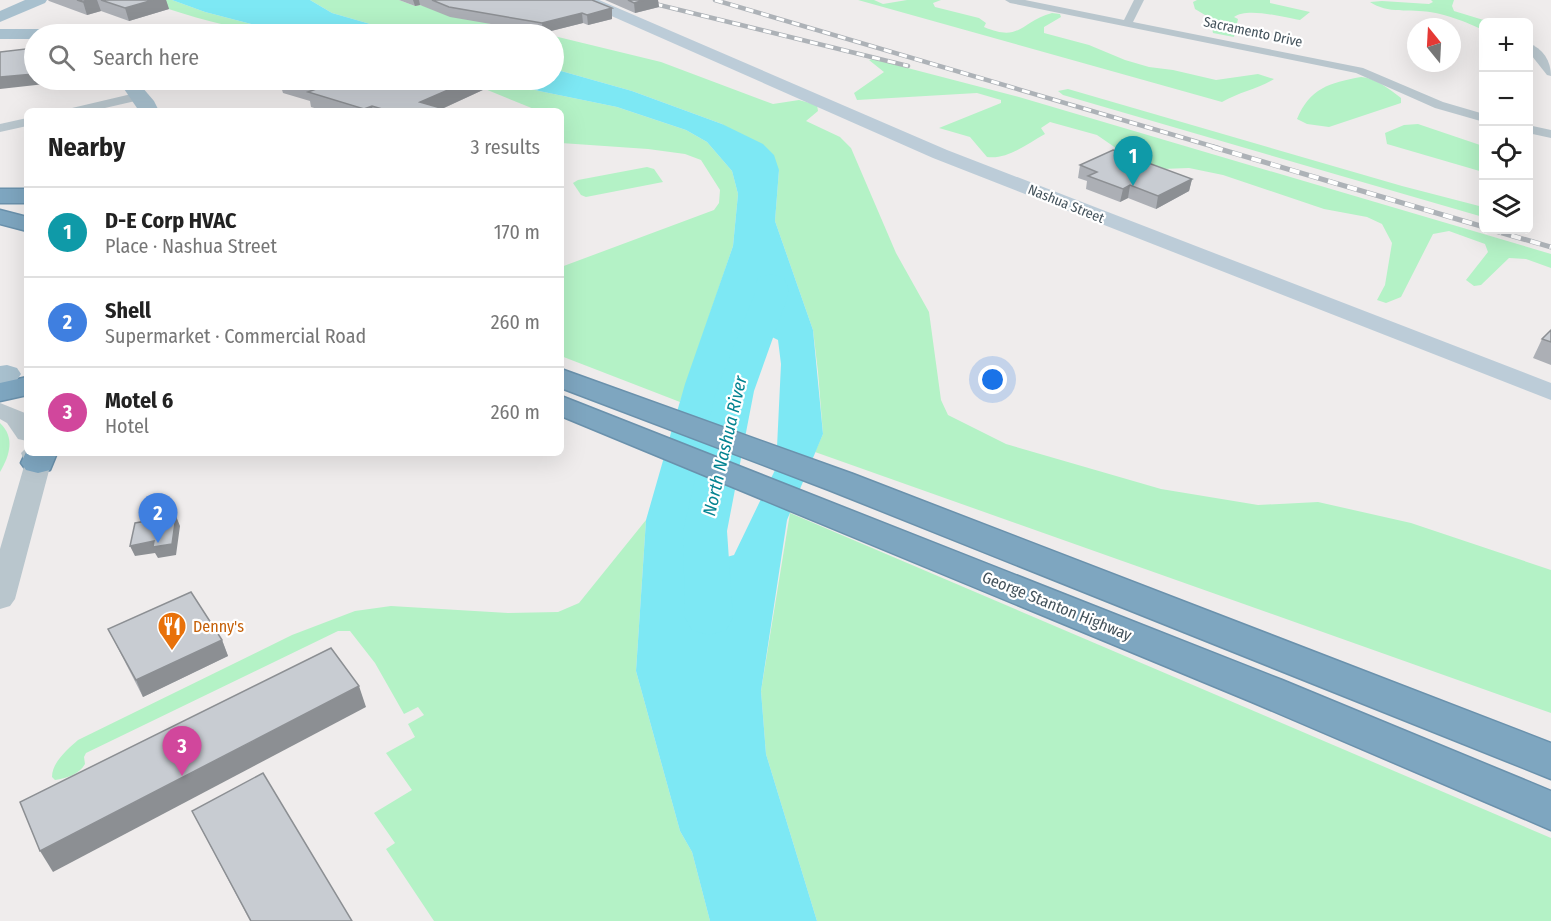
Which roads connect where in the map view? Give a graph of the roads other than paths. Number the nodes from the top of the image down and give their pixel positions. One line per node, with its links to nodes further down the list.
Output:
1 (39, 0): 5 (main road)
2 (586, 0): 28 (main road, Nashua Street)
3 (1010, 0): 6 (street, Sacramento Drive)
4 (1139, 0): 6 (street)
5 (4, 16): 8 (main road)
6 (1128, 22): 17 (street, Sacramento Drive)
7 (0, 34): 9 (main road)
8 (24, 34)
9 (24, 38)
10 (24, 40): 11 (main road)
11 (0, 44)
12 (1534, 56): 13 (street)
13 (1551, 73)
14 (134, 90): 15 (main road)
15 (145, 104): 16 (street)
16 (106, 108)
17 (1479, 117)
18 (24, 123): 19 (street)
19 (0, 128)
20 (1533, 129): 21 (street)
21 (1549, 130)
22 (24, 196): 23 (highway)
23 (0, 198): 24 (highway)
24 (24, 205)
25 (0, 217): 26 (highway)
26 (24, 223)
27 (564, 380): 31 (highway, George Stanton Highway)
28 (1551, 392)
29 (564, 406): 31 (highway, George Stanton Highway)
30 (0, 410): 32 (street)
31 (658, 428): 34 (highway, George Stanton Highway)
32 (24, 432)
33 (34, 456): 35 (street)
34 (833, 496): 36 (highway, George Stanton Highway); 37 (highway, George Stanton Highway)
35 (0, 599)
36 (1551, 761)
37 (1551, 812)

